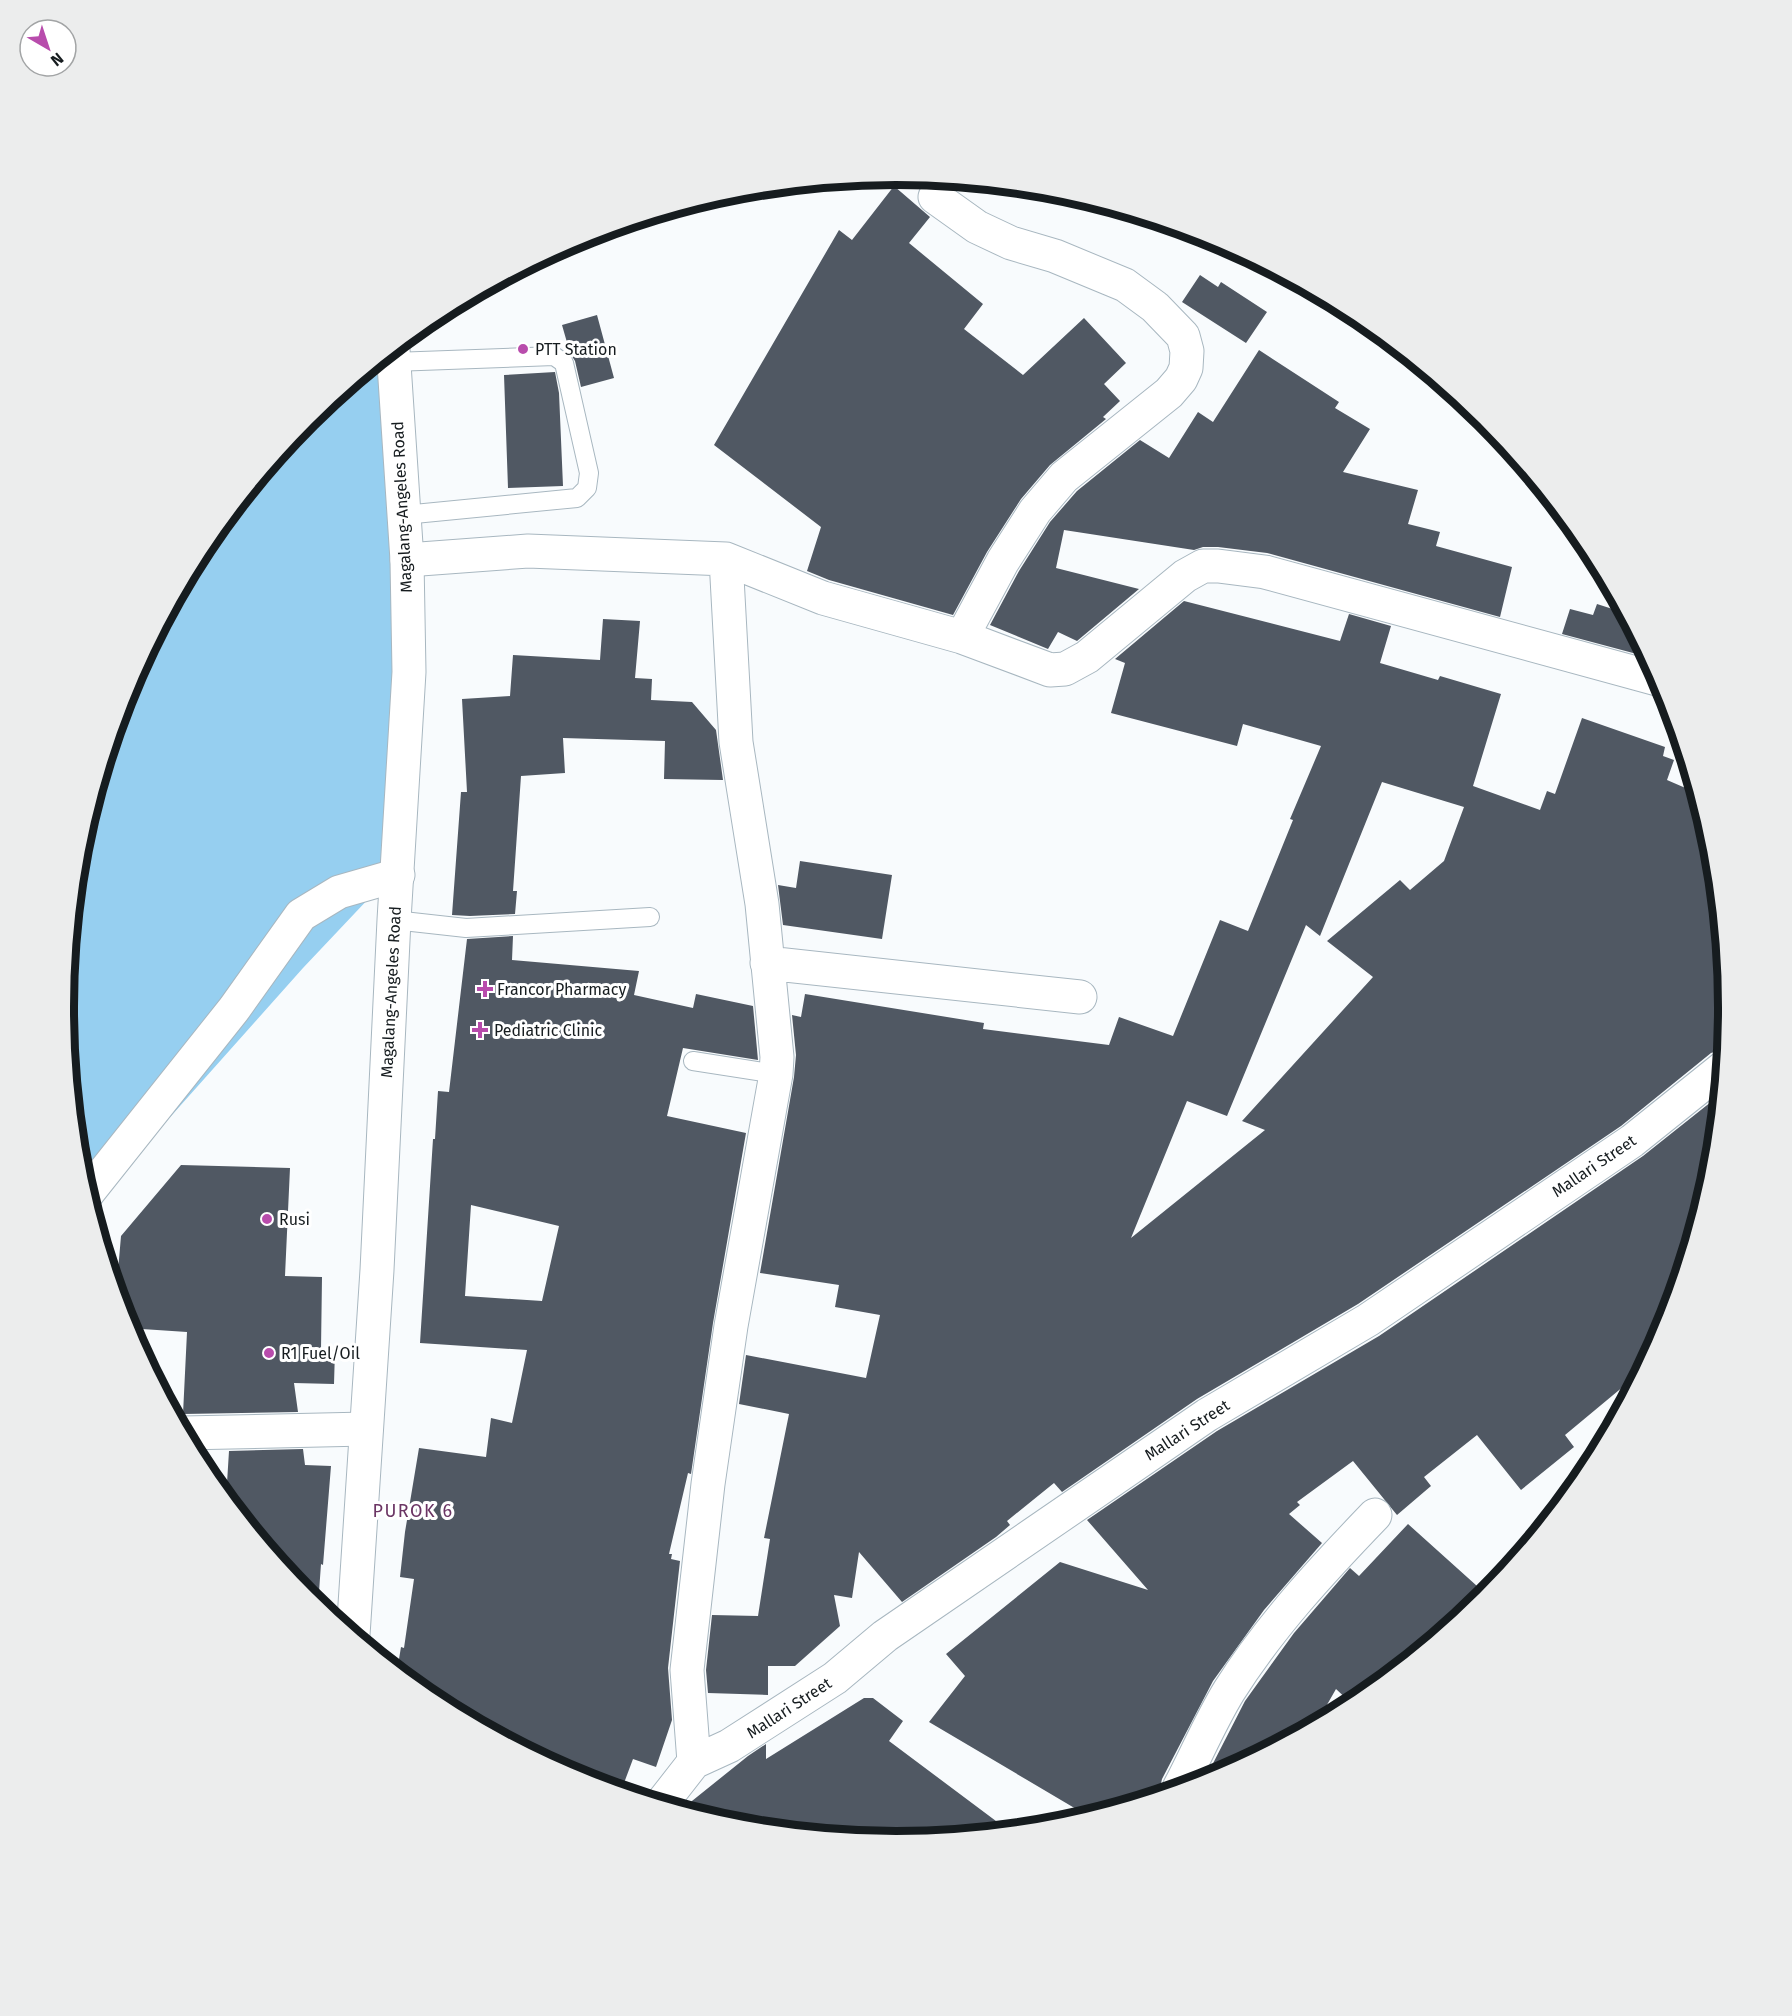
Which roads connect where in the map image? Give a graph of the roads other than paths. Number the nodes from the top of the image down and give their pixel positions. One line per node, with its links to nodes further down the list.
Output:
1 (935, 197): 7 (street)
2 (395, 355): 4 (lane)
3 (393, 357): 4 (street, Magalang-Angeles Road)
4 (404, 515): 6 (street, Magalang-Angeles Road)
5 (726, 559): 6 (street); 7 (street); 12 (street)
6 (407, 560): 9 (street, Magalang-Angeles Road)
7 (962, 637): 8 (street)
8 (1649, 677)
9 (398, 875): 11 (street, Magalang-Angeles Road); 17 (street)
10 (650, 917): 11 (lane)
11 (394, 920): 18 (street, Magalang-Angeles Road)
12 (767, 963): 13 (street); 15 (street)
13 (1080, 997)
14 (693, 1061): 15 (lane)
15 (776, 1074): 22 (street)
16 (1716, 1074): 22 (street, Mallari Street)
17 (93, 1186)
18 (366, 1429): 19 (street); 21 (street, Magalang-Angeles Road)
19 (192, 1432)
20 (1375, 1515): 23 (street)
21 (354, 1626)
22 (694, 1762): 24 (street, Mallari Street)
23 (1184, 1778)
24 (667, 1797)

